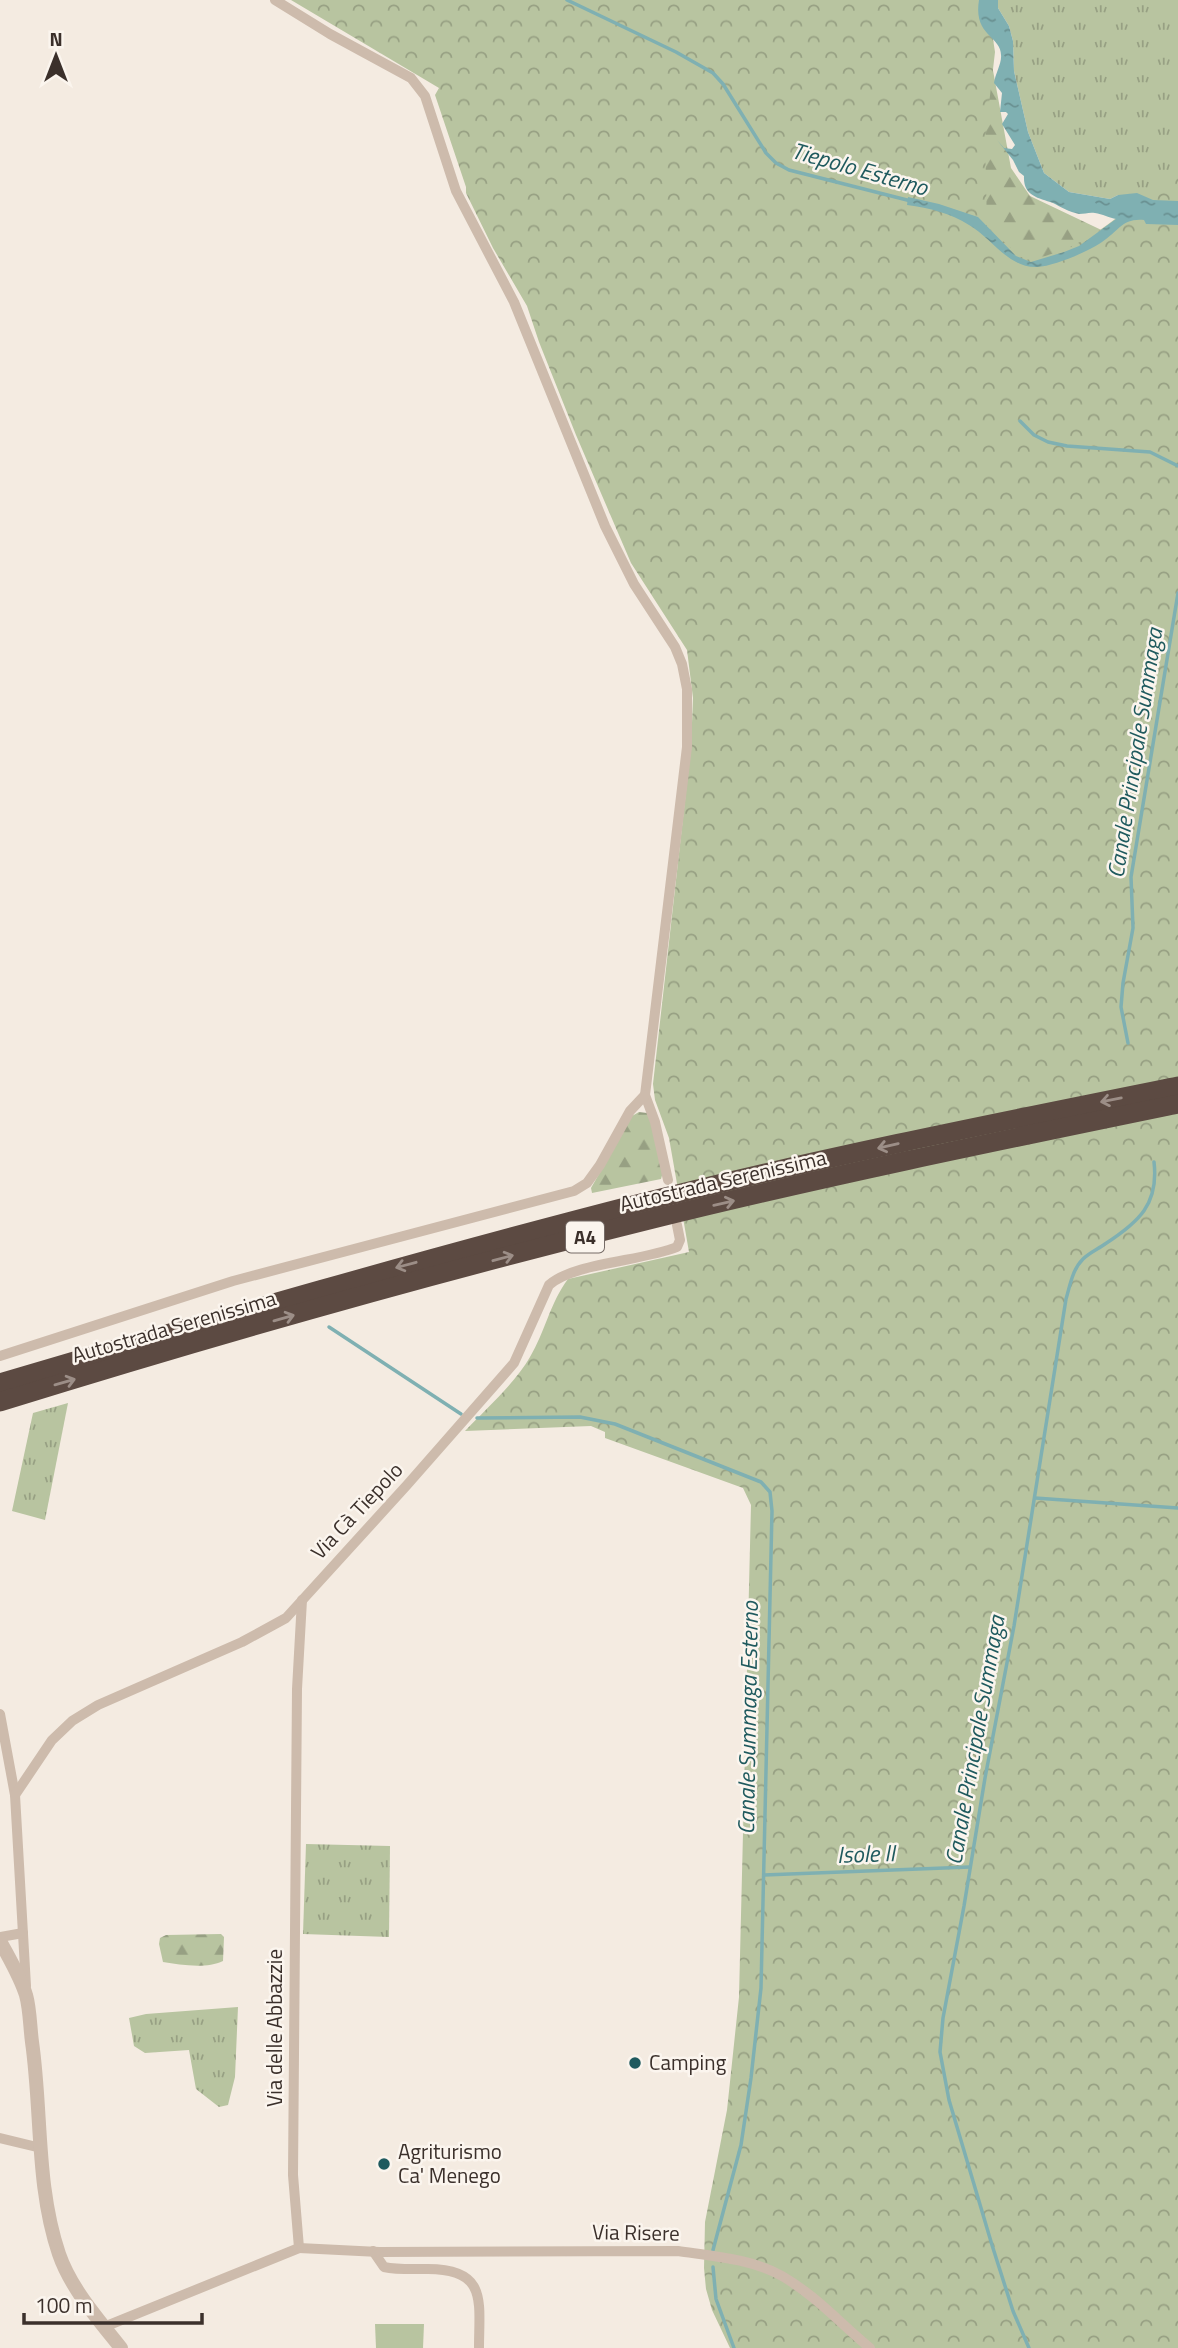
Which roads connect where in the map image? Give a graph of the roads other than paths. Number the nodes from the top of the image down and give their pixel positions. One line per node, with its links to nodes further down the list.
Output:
1 (275, 0): 3 (street)
2 (1178, 1086): 8 (highway, Autostrada Serenissima / A4, one-way to 8)
3 (645, 1096): 5 (street); 7 (street)
4 (1178, 1104): 9 (highway, Autostrada Serenissima / A4, one-way to 4)
5 (668, 1180)
6 (677, 1225): 10 (street, Via Cà Tiepolo)
7 (0, 1356)
8 (0, 1383)
9 (0, 1402)
10 (302, 1598): 12 (street, Via Cà Tiepolo); 18 (street, Via delle Abbazzie)
11 (0, 1714): 12 (street)
12 (15, 1795): 13 (street)
13 (23, 1933): 14 (street); 15 (street)
14 (0, 1939): 15 (street)
15 (26, 1996): 17 (street)
16 (0, 2138): 17 (street)
17 (41, 2148): 20 (street)
18 (299, 2248): 19 (street, Via Risere); 20 (street)
19 (373, 2251): 22 (street, Via Risere); 23 (street, Via Risere)
20 (104, 2327): 21 (street)
21 (121, 2348)
22 (479, 2348)
23 (870, 2348)

